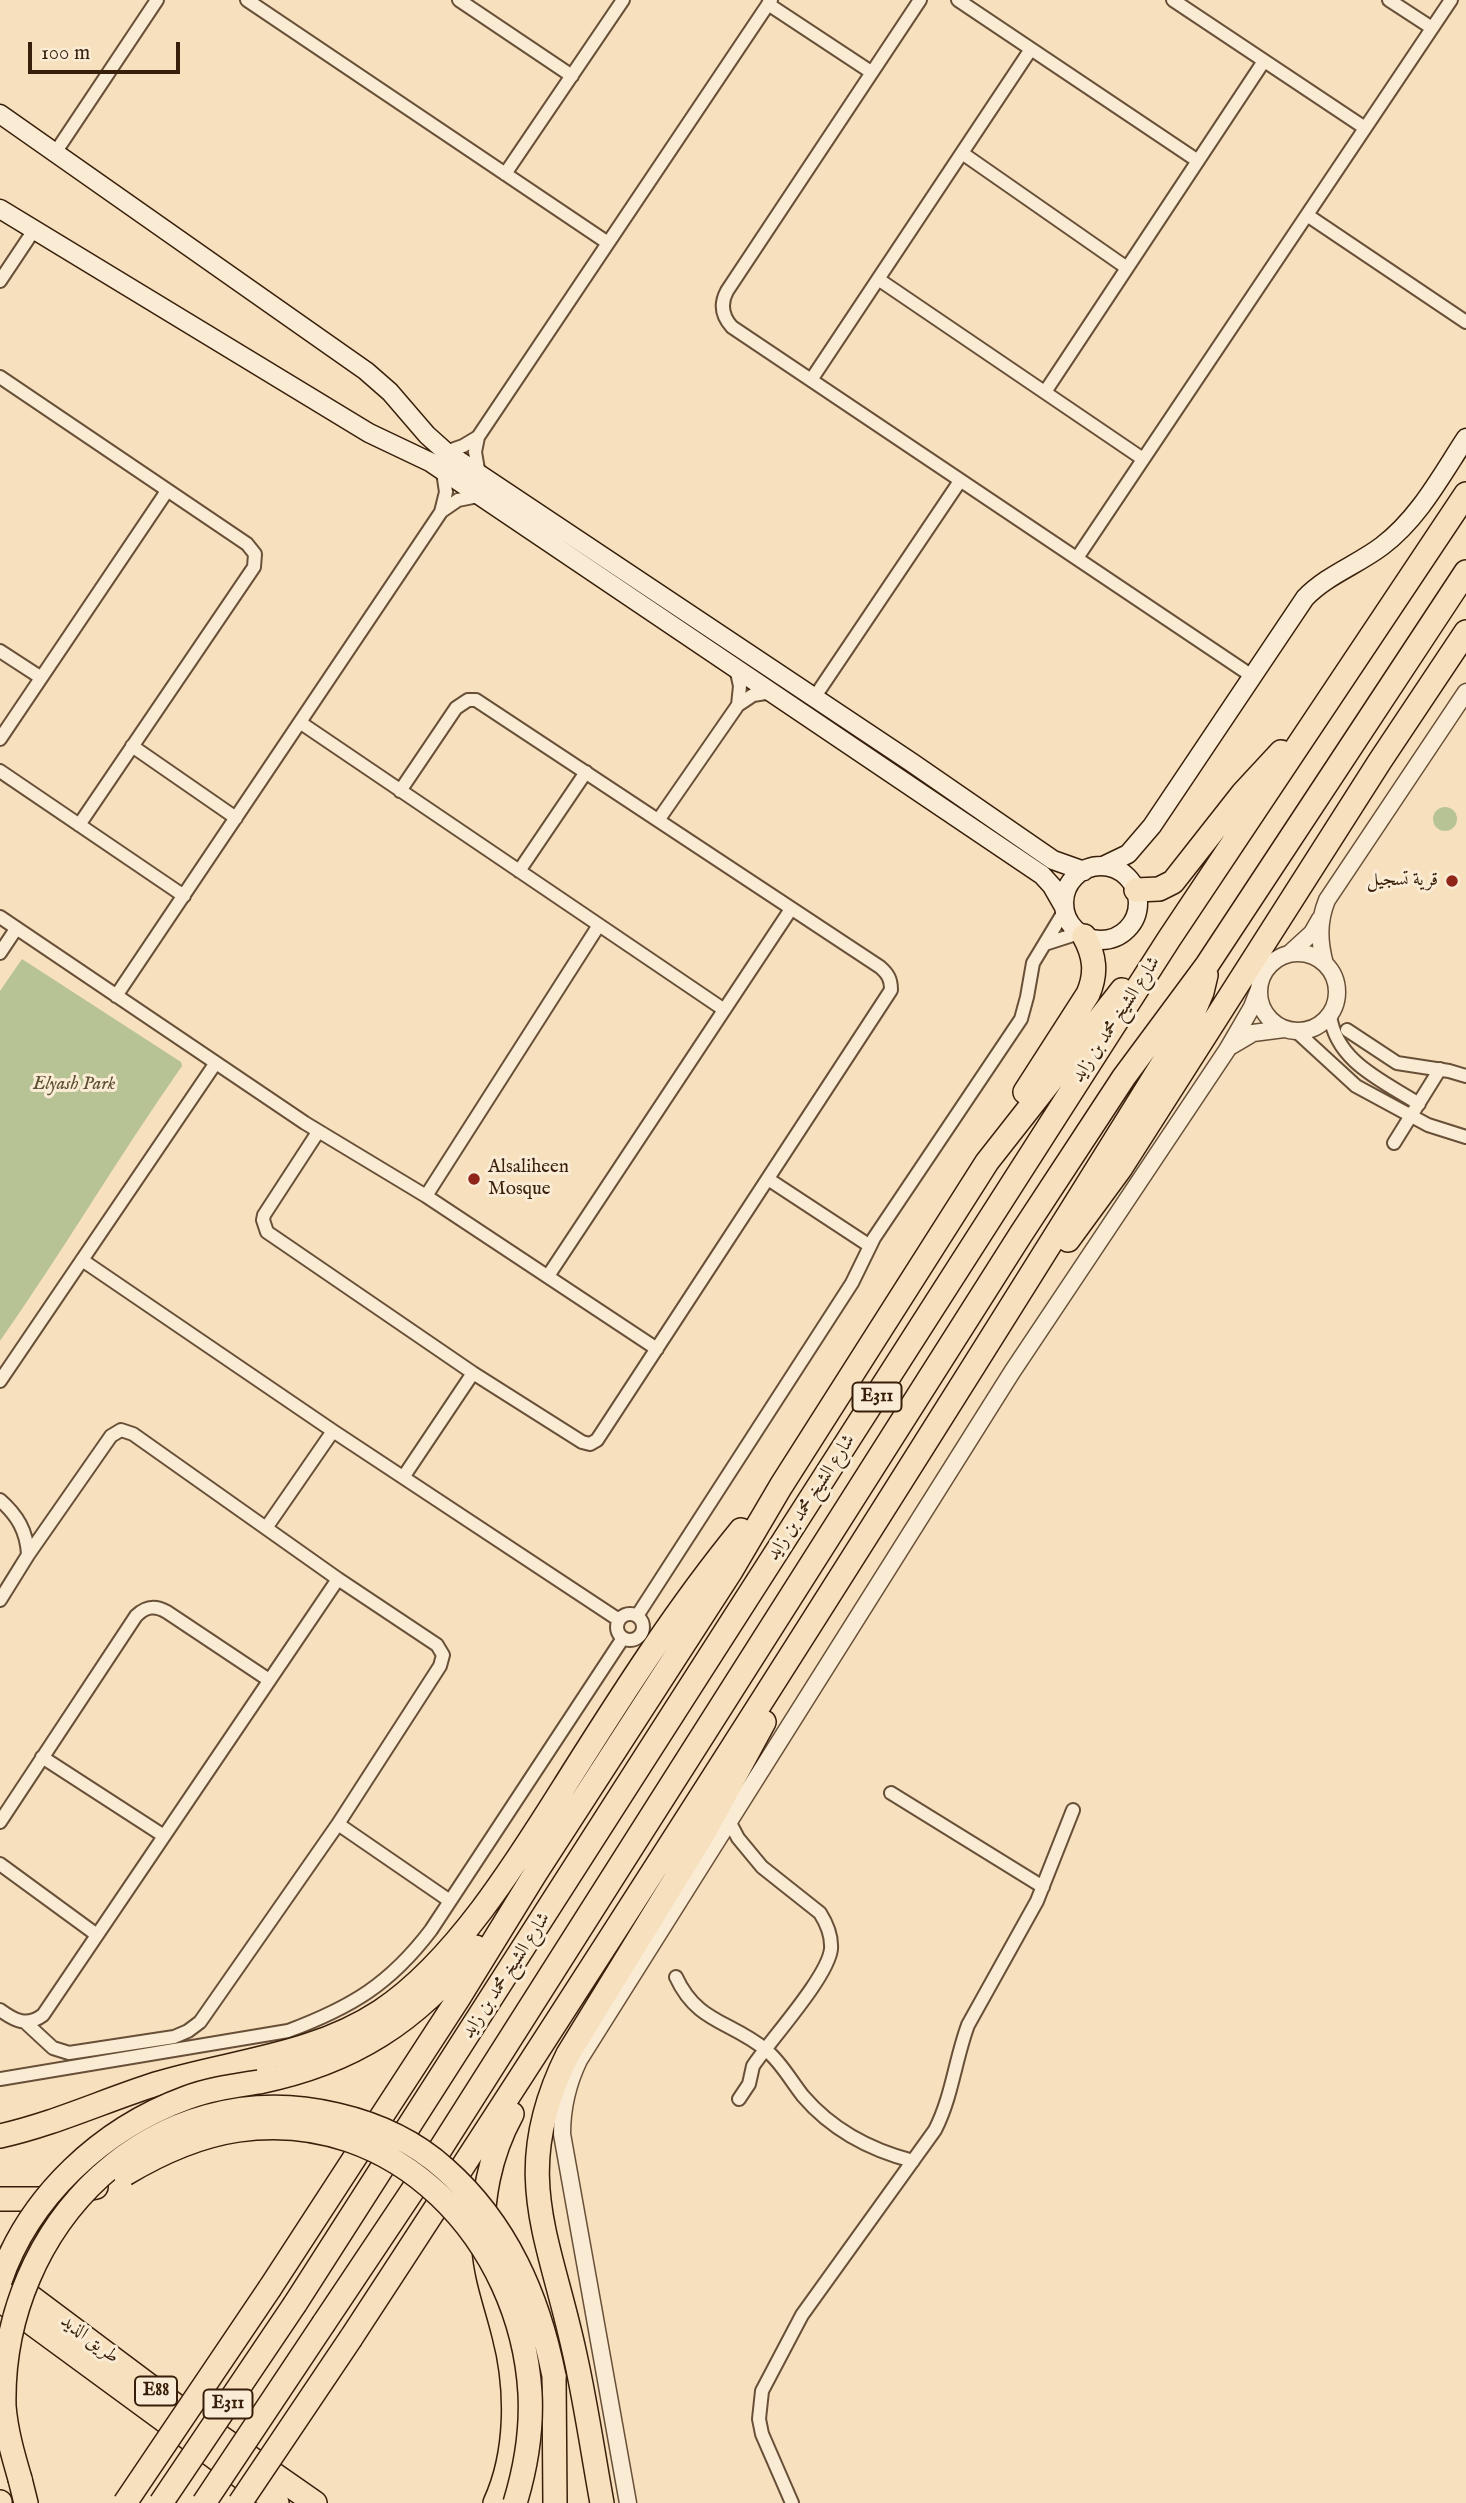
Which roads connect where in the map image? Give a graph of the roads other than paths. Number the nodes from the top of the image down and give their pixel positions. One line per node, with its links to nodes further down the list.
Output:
1 (156, 0): 19 (street)
2 (247, 0): 22 (street)
3 (459, 0): 11 (street)
4 (623, 0): 16 (street)
5 (920, 0): 15 (street)
6 (958, 0): 13 (street)
7 (1173, 0): 14 (street)
8 (1389, 0): 12 (street)
9 (1451, 0): 12 (street)
10 (769, 2): 15 (street); 26 (street)
11 (475, 5): 16 (street)
12 (1432, 28): 18 (street)
13 (1031, 49): 20 (street); 21 (street)
14 (1264, 61): 18 (street); 21 (street)
15 (871, 72): 32 (street)
16 (572, 76): 22 (street)
17 (0, 114): 19 (main road)
18 (1365, 128): 24 (street)
19 (55, 153): 36 (main road)
20 (962, 153): 27 (street); 28 (street)
21 (1198, 160): 27 (street)
22 (505, 174): 26 (street)
23 (0, 209): 25 (main road)
24 (1307, 215): 30 (street); 37 (street)
25 (34, 230): 29 (street); 38 (main road)
26 (608, 243): 34 (street)
27 (1127, 268): 33 (street)
28 (878, 279): 32 (street); 33 (street)
29 (0, 281)
30 (1466, 322)
31 (0, 377): 41 (street)
32 (811, 380): 40 (street)
33 (1045, 392): 37 (street)
34 (478, 437): 36 (street); 39 (street)
35 (1466, 438): 50 (main road)
36 (446, 452): 39 (main road)
37 (1143, 459): 45 (street)
38 (443, 472): 43 (main road); 44 (street)
39 (479, 475): 54 (main road)
40 (961, 481): 45 (street); 54 (street)
41 (167, 491): 51 (street); 59 (street)
42 (1466, 494): 57 (highway, شارع الشيخ محمد بن زايد / E311)
43 (478, 496): 44 (street); 49 (main road)
44 (442, 512): 56 (street)
45 (1077, 558): 50 (street)
46 (1466, 572): 86 (highway, شارع الشيخ محمد بن زايد / E311)
47 (1466, 632): 108 (highway)
48 (0, 651): 51 (street)
49 (736, 668): 52 (main road); 55 (street)
50 (1252, 676): 68 (main road)
51 (40, 677): 58 (street)
52 (772, 692): 55 (street); 62 (main road)
53 (1466, 692): 77 (street)
54 (814, 698): 63 (main road)
55 (738, 705): 66 (street)
56 (301, 723): 64 (street); 65 (street)
57 (1308, 730): 72 (highway); 81 (highway, شارع الشيخ محمد بن زايد / E311)
58 (0, 739)
59 (132, 746): 65 (street); 67 (street)
60 (0, 771): 67 (street)
61 (586, 772): 64 (street); 66 (street); 71 (street)
62 (905, 781): 63 (main road); 75 (main road)
63 (946, 786): 70 (main road)
64 (400, 791): 71 (street)
65 (236, 818): 73 (street)
66 (659, 819): 74 (street)
67 (79, 825): 73 (street)
68 (1149, 830): 69 (main road); 72 (main road)
69 (1103, 866): 70 (main road); 72 (main road)
70 (1084, 870): 75 (main road)
71 (519, 871): 78 (street)
72 (1134, 886): 80 (main road)
73 (184, 896): 88 (street)
74 (791, 909): 89 (street); 103 (street)
75 (1065, 909): 80 (main road); 82 (street)
76 (0, 917): 79 (street)
77 (1320, 919): 84 (street); 85 (street)
78 (599, 925): 89 (street); 104 (street)
79 (16, 929): 83 (street); 88 (street)
80 (1082, 934): 82 (street); 102 (highway)
81 (1169, 939): 102 (highway); 152 (highway, شارع الشيخ محمد بن زايد / E311, bridge)
82 (1045, 944): 105 (street)
83 (0, 953)
84 (1289, 954): 85 (street); 87 (street)
85 (1325, 964): 90 (street)
86 (1207, 965): 108 (highway); 153 (highway, شارع الشيخ محمد بن زايد / E311, bridge)
87 (1259, 989): 91 (street); 93 (street)
88 (116, 996): 94 (street)
89 (723, 1009): 107 (street)
90 (1330, 1015): 91 (street); 97 (street)
91 (1290, 1030): 93 (street); 98 (street)
92 (1347, 1030): 95 (street)
93 (1227, 1050): 128 (street)
94 (215, 1063): 99 (street); 106 (street)
95 (1440, 1069): 96 (street); 97 (street)
96 (1466, 1076)
97 (1419, 1104): 98 (street)
98 (1411, 1116): 100 (street); 101 (street)
99 (318, 1132): 104 (street); 110 (street)
100 (1466, 1137)
101 (1394, 1143)
102 (987, 1162): 114 (highway)
103 (768, 1179): 105 (street); 109 (street)
104 (426, 1196): 107 (street)
105 (870, 1246): 120 (street)
106 (82, 1260): 111 (street); 112 (street)
107 (548, 1276): 109 (street)
108 (1016, 1300): 122 (highway)
109 (657, 1349): 110 (street)
110 (473, 1373): 113 (street)
111 (0, 1381)
112 (334, 1431): 113 (street); 116 (street)
113 (404, 1476): 121 (street)
114 (781, 1486): 133 (highway); 144 (highway)
115 (0, 1500): 117 (street)
116 (266, 1528): 117 (street); 118 (street)
117 (28, 1555): 119 (street)
118 (338, 1579): 124 (street); 130 (street)
119 (0, 1600)
120 (637, 1616): 121 (street); 123 (street)
121 (619, 1620): 123 (street)
122 (813, 1621): 138 (highway); 160 (highway)
123 (623, 1638): 135 (street)
124 (269, 1680): 125 (street); 131 (street)
125 (43, 1757): 129 (street); 131 (street)
126 (891, 1793): 134 (street)
127 (1073, 1810): 134 (street)
128 (729, 1821): 141 (street); 161 (street)
129 (0, 1822)
130 (338, 1824): 135 (street); 140 (street)
131 (164, 1836): 136 (street)
132 (0, 1864): 136 (street)
133 (536, 1874): 148 (highway, bridge); 151 (highway, bridge)
134 (1042, 1887): 145 (street)
135 (450, 1901): 142 (street)
136 (97, 1935): 140 (street)
137 (676, 1976): 141 (street)
138 (578, 1991): 154 (highway, bridge); 157 (highway)
139 (0, 2010): 140 (street)
140 (26, 2023)
141 (765, 2049): 143 (street); 145 (street)
142 (0, 2080)
143 (739, 2099)
144 (0, 2136)
145 (913, 2161): 162 (street)
146 (0, 2199): 158 (highway, bridge)
147 (0, 2274): 156 (highway, طريق الذيد / E88)
148 (0, 2281)
149 (0, 2300): 155 (highway, طريق الذيد / E88)
150 (26, 2503): 159 (highway, bridge)
151 (125, 2503)
152 (161, 2503)
153 (204, 2503)
154 (240, 2503)
155 (277, 2503)
156 (315, 2503)
157 (495, 2503)
158 (515, 2503)
159 (555, 2503)
160 (602, 2503)
161 (628, 2503)
162 (792, 2503)

